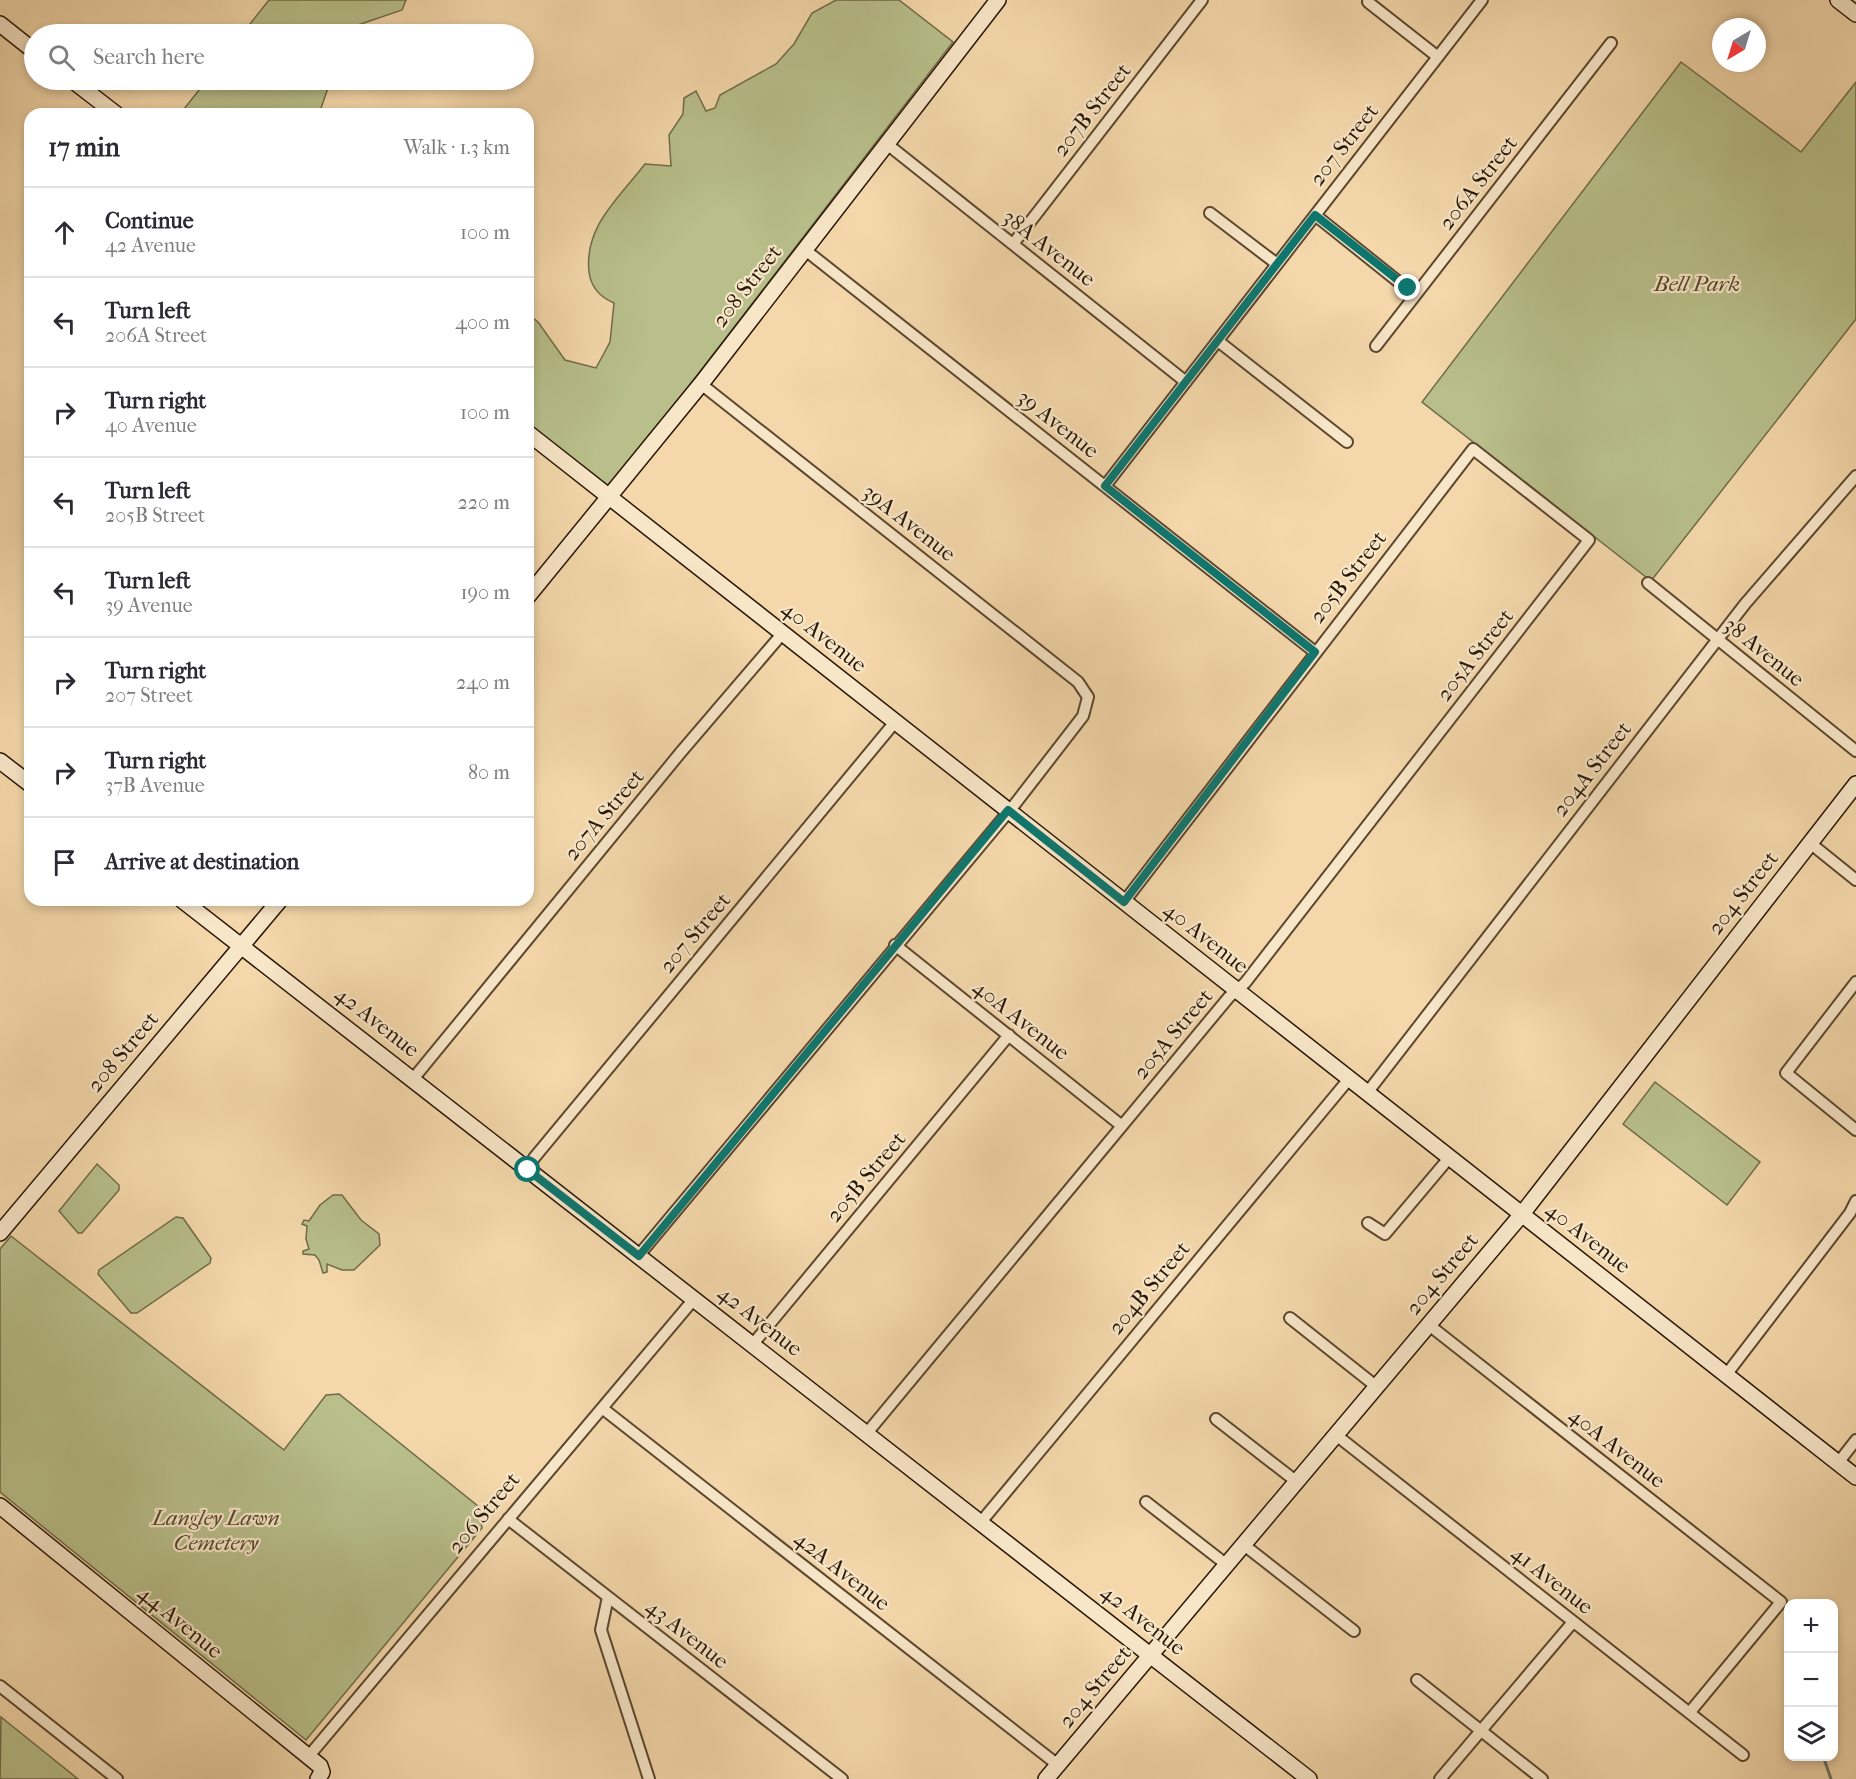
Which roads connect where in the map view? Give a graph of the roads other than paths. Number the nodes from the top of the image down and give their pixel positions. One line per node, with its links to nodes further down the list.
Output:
1 (998, 0): 13 (street, 208 Street)
2 (1202, 0): 16 (street, 207B Street)
3 (1482, 0): 10 (street, 207 Street)
4 (1838, 0): 6 (street)
5 (1368, 2): 10 (street)
6 (1856, 14)
7 (0, 24): 8 (street)
8 (24, 43)
9 (1611, 43): 19 (street, 206A Street)
10 (1438, 57): 15 (street, 207 Street)
11 (85, 90): 12 (street)
12 (108, 108)
13 (887, 144): 16 (street, 38A Avenue); 17 (street, 208 Street)
14 (1210, 213): 18 (street)
15 (1315, 215): 18 (street, 207 Street); 19 (street)
16 (1013, 244): 22 (street, 38A Avenue)
17 (804, 249): 23 (street, 208 Street); 28 (street, 39 Avenue)
18 (1276, 264): 20 (street, 207 Street)
19 (1415, 295): 21 (street, 206A Street)
20 (1218, 340): 22 (street, 207 Street); 25 (street)
21 (1376, 346)
22 (1186, 382): 28 (street, 207 Street)
23 (701, 384): 29 (street, 208 Street); 40 (street, 39A Avenue)
24 (534, 438): 29 (street, 40 Avenue)
25 (1347, 442)
26 (1473, 449): 34 (street, 205B Street); 49 (street, 205A Street)
27 (1856, 476): 33 (street, 204A Street)
28 (1105, 486): 34 (street, 39 Avenue)
29 (611, 497): 31 (street, 208 Street); 32 (street, 40 Avenue)
30 (1648, 583): 33 (street, 38 Avenue)
31 (534, 589)
32 (782, 634): 35 (street, 40 Avenue); 52 (street, 207A Street)
33 (1717, 640): 36 (street, 38 Avenue); 53 (street, 204A Street)
34 (1315, 652): 43 (street, 205B Street)
35 (895, 722): 40 (street, 40 Avenue); 57 (street, 207 Street)
36 (1856, 751)
37 (0, 761): 38 (street)
38 (24, 779)
39 (1856, 784): 41 (street, 204 Street)
40 (1008, 810): 43 (street, 40 Avenue); 47 (street)
41 (1810, 843): 42 (street); 59 (street, 204 Street)
42 (1856, 880)
43 (1124, 902): 49 (street, 40 Avenue)
44 (190, 906): 46 (street, 42 Avenue)
45 (275, 906): 46 (street, 208 Street)
46 (243, 945): 52 (street, 42 Avenue); 61 (street, 208 Street)
47 (895, 945): 50 (street, 40A Avenue); 62 (street)
48 (1856, 982): 55 (street)
49 (1236, 990): 51 (street, 40 Avenue); 54 (street, 205A Street)
50 (1009, 1035): 54 (street, 40A Avenue); 66 (street, 205B Street)
51 (1348, 1078): 53 (street, 40 Avenue); 80 (street, 204B Street)
52 (413, 1079): 57 (street, 42 Avenue)
53 (1367, 1092): 56 (street, 40 Avenue)
54 (1122, 1126): 71 (street, 205A Street)
55 (1856, 1130)
56 (1449, 1158): 59 (street, 40 Avenue); 60 (street)
57 (528, 1170): 62 (street, 42 Avenue)
58 (1856, 1201): 67 (street)
59 (1522, 1214): 65 (street, 204 Street); 67 (street, 40 Avenue)
60 (1368, 1223)
61 (0, 1233)
62 (639, 1256): 63 (street, 42 Avenue)
63 (694, 1299): 66 (street, 42 Avenue); 69 (street, 206 Street)
64 (1290, 1318): 68 (street)
65 (1429, 1325): 68 (street, 204 Street); 89 (street, 40A Avenue)
66 (753, 1344): 71 (street, 42 Avenue)
67 (1726, 1375): 74 (street, 40 Avenue)
68 (1377, 1387): 72 (street, 204 Street)
69 (602, 1408): 79 (street, 206 Street); 93 (street, 42A Avenue)
70 (1216, 1419): 76 (street)
71 (867, 1433): 80 (street, 42 Avenue)
72 (1336, 1435): 76 (street, 204 Street); 84 (street, 41 Avenue)
73 (1856, 1440): 74 (street)
74 (1838, 1463): 75 (street, 40 Avenue)
75 (1856, 1477)
76 (1297, 1482): 81 (street, 204 Street)
77 (1146, 1502): 82 (street)
78 (0, 1506): 92 (street, 44 Avenue)
79 (508, 1519): 83 (street, 43 Avenue); 92 (street, 206 Street)
80 (981, 1522): 86 (street, 42 Avenue)
81 (1244, 1545): 82 (street, 204 Street); 85 (street)
82 (1227, 1565): 86 (street, 204 Street)
83 (608, 1597): 96 (street); 97 (street, 43 Avenue)
84 (1573, 1622): 89 (street, 41 Avenue); 90 (street)
85 (1354, 1631)
86 (1151, 1656): 93 (street, 204 Street); 98 (street, 42 Avenue)
87 (1417, 1680): 90 (street)
88 (0, 1686): 94 (street)
89 (1690, 1712): 91 (street, 41 Avenue)
90 (1480, 1731): 99 (street); 100 (street)
91 (1743, 1755)
92 (308, 1757): 95 (street, 44 Avenue)
93 (1052, 1775)
94 (117, 1779)
95 (318, 1779)
96 (649, 1779)
97 (842, 1779)
98 (1309, 1779)
99 (1440, 1779)
100 (1542, 1779)

